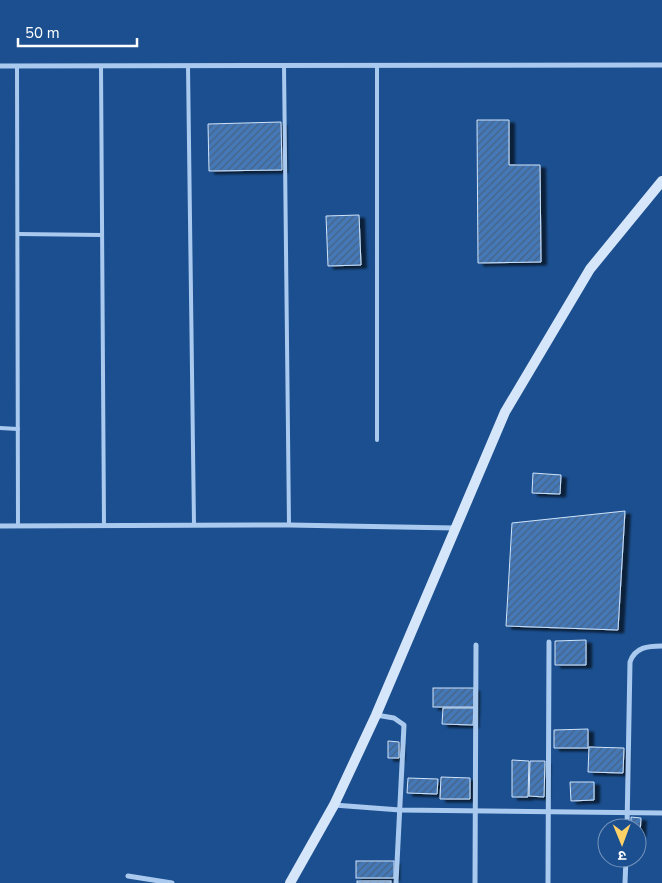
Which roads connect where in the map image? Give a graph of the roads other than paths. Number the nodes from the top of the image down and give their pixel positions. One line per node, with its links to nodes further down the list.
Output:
1 (662, 65): 7 (street)
2 (0, 66): 3 (street)
3 (17, 66): 4 (street); 9 (lane)
4 (101, 66): 5 (street); 10 (lane)
5 (188, 66): 6 (street); 14 (lane)
6 (284, 66): 7 (street); 15 (lane)
7 (377, 66): 13 (lane)
8 (662, 181): 19 (street)
9 (18, 234): 10 (lane); 12 (lane)
10 (102, 235): 18 (lane)
11 (0, 428): 12 (lane)
12 (18, 429): 17 (lane)
13 (377, 440)
14 (194, 525): 15 (street); 18 (street)
15 (289, 525): 19 (street)
16 (0, 526): 17 (street)
17 (18, 526): 18 (street)
18 (104, 526)
19 (456, 528): 23 (street)
20 (550, 642): 27 (street)
21 (476, 644): 26 (street)
22 (662, 646): 28 (street)
23 (376, 715): 24 (street); 25 (street)
24 (334, 805): 25 (street); 34 (street)
25 (400, 810): 26 (street); 35 (street)
26 (476, 811): 27 (street); 36 (street)
27 (549, 813): 28 (street); 37 (street)
28 (627, 813): 29 (street); 30 (street)
29 (662, 814)
30 (627, 818)
31 (626, 868): 38 (street)
32 (128, 876): 33 (street)
33 (172, 883)
34 (290, 883)
35 (396, 883)
36 (475, 883)
37 (548, 883)
38 (626, 883)

